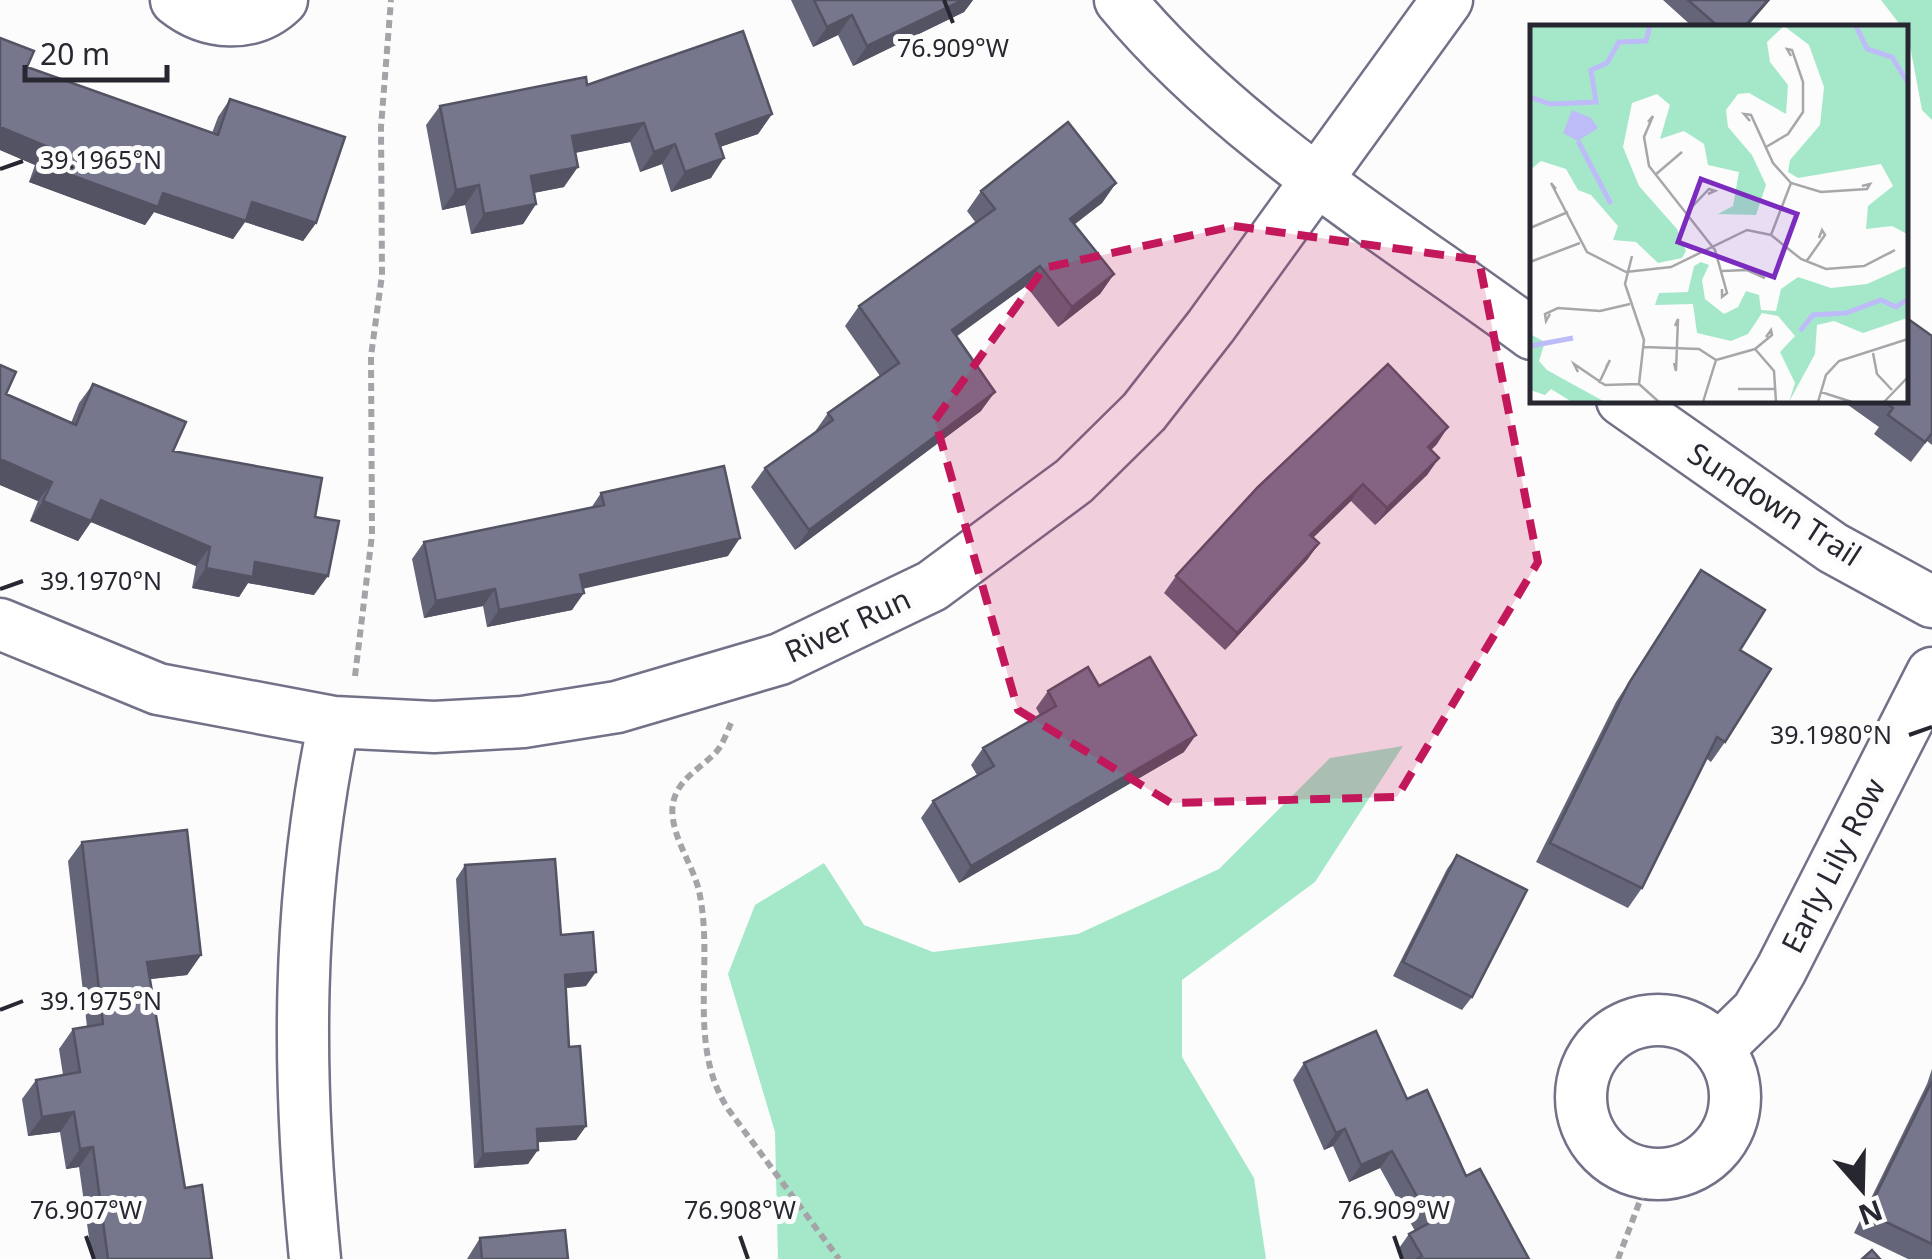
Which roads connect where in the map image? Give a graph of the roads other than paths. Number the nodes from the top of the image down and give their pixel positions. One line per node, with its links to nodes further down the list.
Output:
1 (176, 0): 2 (street)
2 (282, 0)
3 (1120, 0): 5 (street)
4 (1447, 0): 5 (street, River Run)
5 (1318, 176): 6 (street); 11 (street, River Run)
6 (1530, 333)
7 (1625, 402): 8 (street, Sundown Trail)
8 (1932, 602)
9 (0, 624): 11 (street, River Run)
10 (1932, 672): 12 (street, Early Lily Row)
11 (342, 722): 13 (street)
12 (1719, 1048): 12 (street)
13 (315, 1259)

